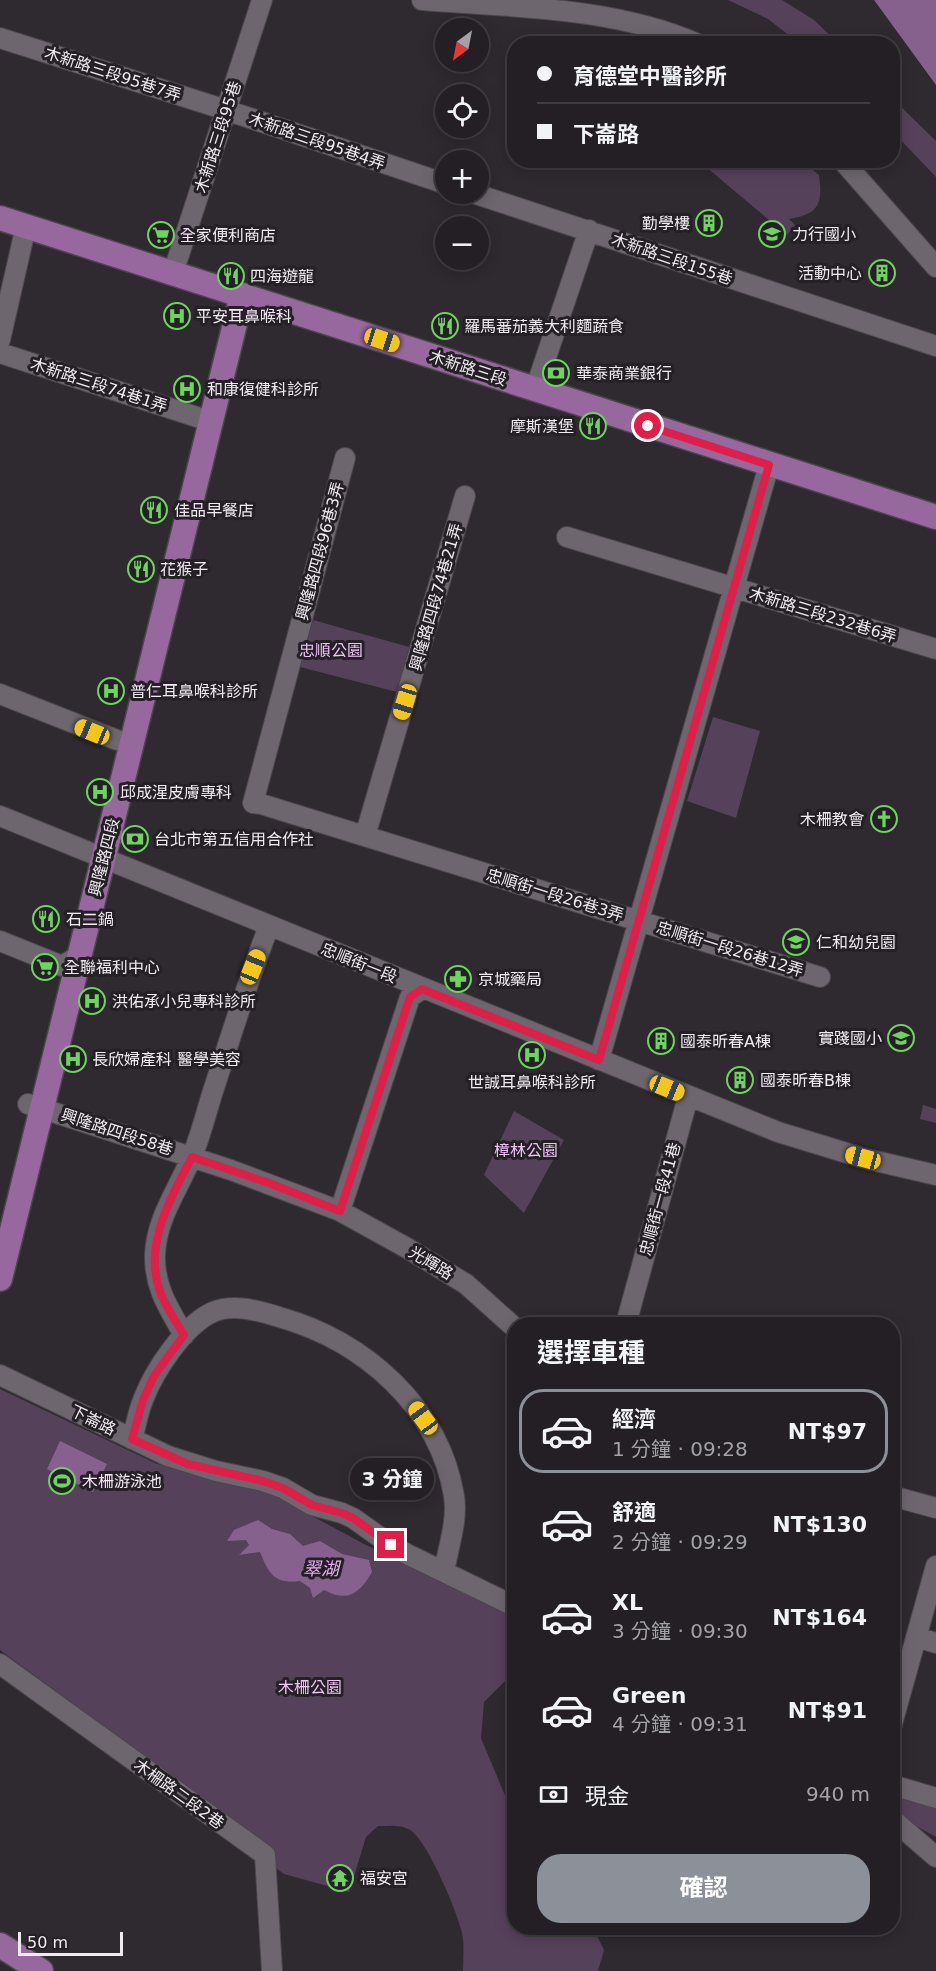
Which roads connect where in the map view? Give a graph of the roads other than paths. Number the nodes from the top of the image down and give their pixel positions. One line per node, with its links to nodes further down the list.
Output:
1 (262, 0): 5 (street, 木新路三段95巷)
2 (422, 0): 3 (street)
3 (680, 36)
4 (0, 38): 5 (street, 木新路三段95巷7弄)
5 (226, 110): 7 (street, 木新路三段95巷4弄); 13 (street, 木新路三段95巷)
6 (849, 168): 12 (street)
7 (435, 181)
8 (489, 198): 11 (street)
9 (0, 218): 10 (main road, 木新路三段)
10 (26, 226): 13 (main road, 木新路三段); 15 (street)
11 (589, 230): 16 (street, 木新路三段155巷); 18 (street, 木新路三段155巷)
12 (936, 267)
13 (173, 273): 14 (main road, 木新路三段)
14 (235, 293): 18 (main road, 木新路三段); 19 (main road, 興隆路四段); 32 (main road, 興隆路四段)
15 (0, 340)
16 (936, 346)
17 (0, 353): 19 (street, 木新路三段74巷1弄)
18 (535, 390): 21 (main road, 木新路三段)
19 (197, 417): 28 (main road, 興隆路四段)
20 (345, 458): 29 (street, 興隆路四段96巷3弄)
21 (769, 465): 23 (main road, 木新路三段); 25 (street)
22 (465, 496): 31 (street, 興隆路四段74巷21弄)
23 (936, 517)
24 (567, 537): 25 (street, 木新路三段232巷6弄)
25 (734, 588): 26 (street, 木新路三段232巷6弄); 33 (street)
26 (936, 649)
27 (0, 694): 28 (street)
28 (117, 740): 32 (main road, 興隆路四段)
29 (253, 803): 31 (street, 忠順街一段26巷3弄)
30 (0, 816): 32 (street, 忠順街一段)
31 (365, 836): 33 (street, 忠順街一段26巷3弄)
32 (97, 856): 34 (street, 忠順街一段); 36 (main road, 興隆路四段)
33 (639, 921): 37 (street, 忠順街一段26巷12弄); 39 (street)
34 (269, 926): 38 (street, 忠順街一段); 42 (street)
35 (0, 941): 36 (street)
36 (71, 960): 41 (main road, 興隆路四段)
37 (820, 977)
38 (422, 989): 39 (street, 忠順街一段); 44 (street)
39 (599, 1060): 40 (street, 忠順街一段)
40 (688, 1096): 43 (street, 忠順街一段); 47 (street, 忠順街一段41巷)
41 (35, 1106): 42 (street, 興隆路四段58巷); 45 (main road, 興隆路四段); 46 (main road, 興隆路四段)
42 (192, 1157): 44 (street, 興隆路四段58巷); 49 (street)
43 (936, 1175)
44 (340, 1211): 48 (street, 光輝路)
45 (0, 1218)
46 (0, 1279)
47 (628, 1317)
48 (507, 1321)
49 (184, 1335): 51 (street); 55 (street)
50 (0, 1375): 51 (street, 下崙路)
51 (132, 1439): 55 (street, 下崙路)
52 (900, 1498): 53 (street)
53 (936, 1508)
54 (936, 1566): 57 (street)
55 (444, 1572): 56 (street, 下崙路)
56 (507, 1603)
57 (916, 1637): 58 (street); 60 (street)
58 (936, 1643)
59 (0, 1664): 69 (street, 木柵路二段2巷)
60 (900, 1695)
61 (900, 1787): 62 (street)
62 (936, 1798)
63 (900, 1826): 64 (street)
64 (936, 1857)
65 (0, 1945): 68 (main road)
66 (0, 1960): 67 (main road)
67 (17, 1971)
68 (41, 1971)
69 (272, 1971)

